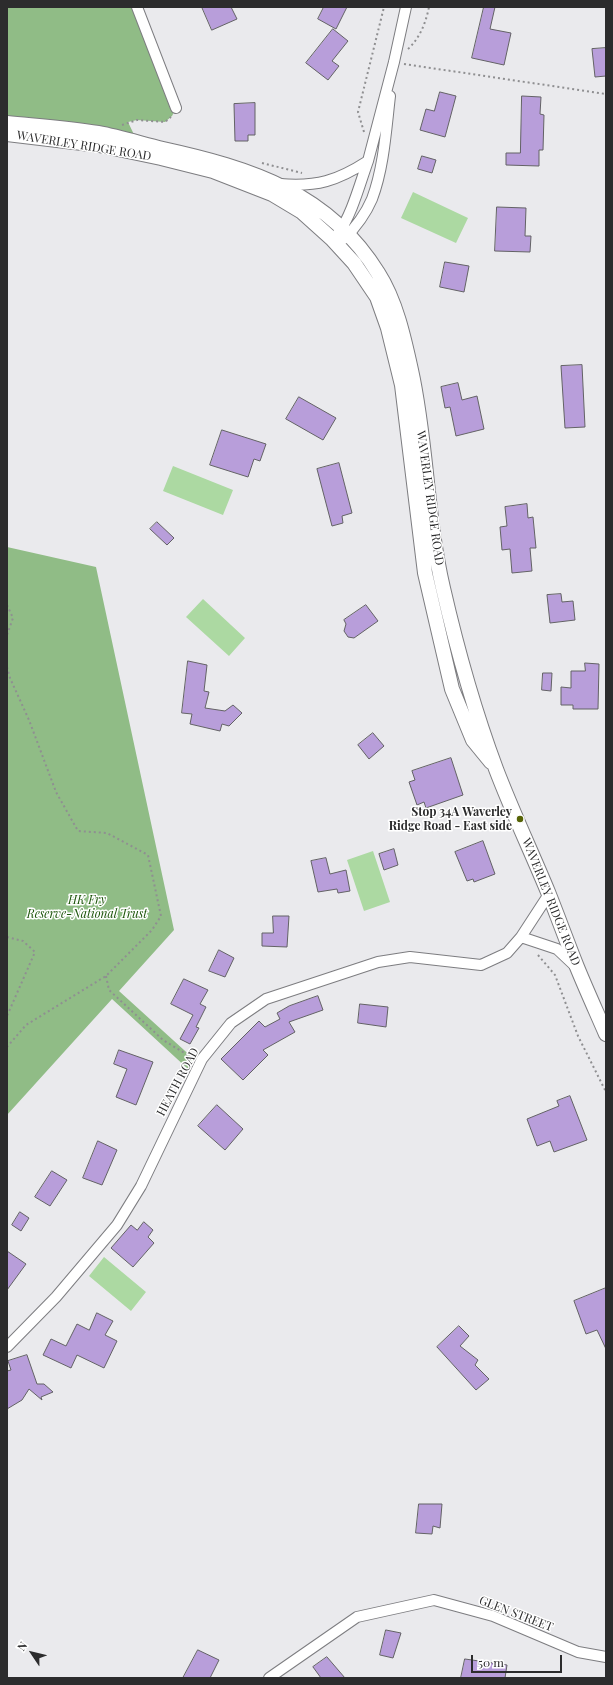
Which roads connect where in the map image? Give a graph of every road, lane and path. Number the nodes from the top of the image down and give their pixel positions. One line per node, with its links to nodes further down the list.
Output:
1 (137, 7): 7 (street)
2 (384, 7): 11 (path)
3 (406, 7): 5 (street)
4 (429, 7): 5 (path)
5 (394, 62): 6 (path); 11 (street); 14 (street)
6 (606, 94)
7 (176, 108): 9 (path)
8 (7, 123): 13 (main road, WAVERLEY RIDGE ROAD)
9 (121, 125)
10 (7, 134): 15 (main road, WAVERLEY RIDGE ROAD)
11 (370, 150): 12 (street)
12 (368, 161): 13 (street, WAVERLEY RIDGE ROAD); 14 (street)
13 (278, 184): 14 (main road, WAVERLEY RIDGE ROAD)
14 (345, 231): 15 (street); 19 (main road, WAVERLEY RIDGE ROAD)
15 (335, 242): 19 (main road, WAVERLEY RIDGE ROAD)
16 (7, 606): 17 (path)
17 (7, 635)
18 (7, 667): 25 (path)
19 (497, 770): 20 (main road, WAVERLEY RIDGE ROAD)
20 (549, 894): 22 (street, HEATH ROAD); 24 (main road, WAVERLEY RIDGE ROAD)
21 (7, 937): 26 (path)
22 (521, 937): 24 (street); 31 (street, HEATH ROAD)
23 (537, 954): 30 (path)
24 (578, 969): 27 (main road, WAVERLEY RIDGE ROAD)
25 (106, 976): 28 (path); 29 (path)
26 (7, 1016)
27 (606, 1034)
28 (7, 1046)
29 (196, 1060)
30 (606, 1092)
31 (7, 1347)
32 (606, 1657): 33 (street, GLEN STREET)
33 (269, 1678)

